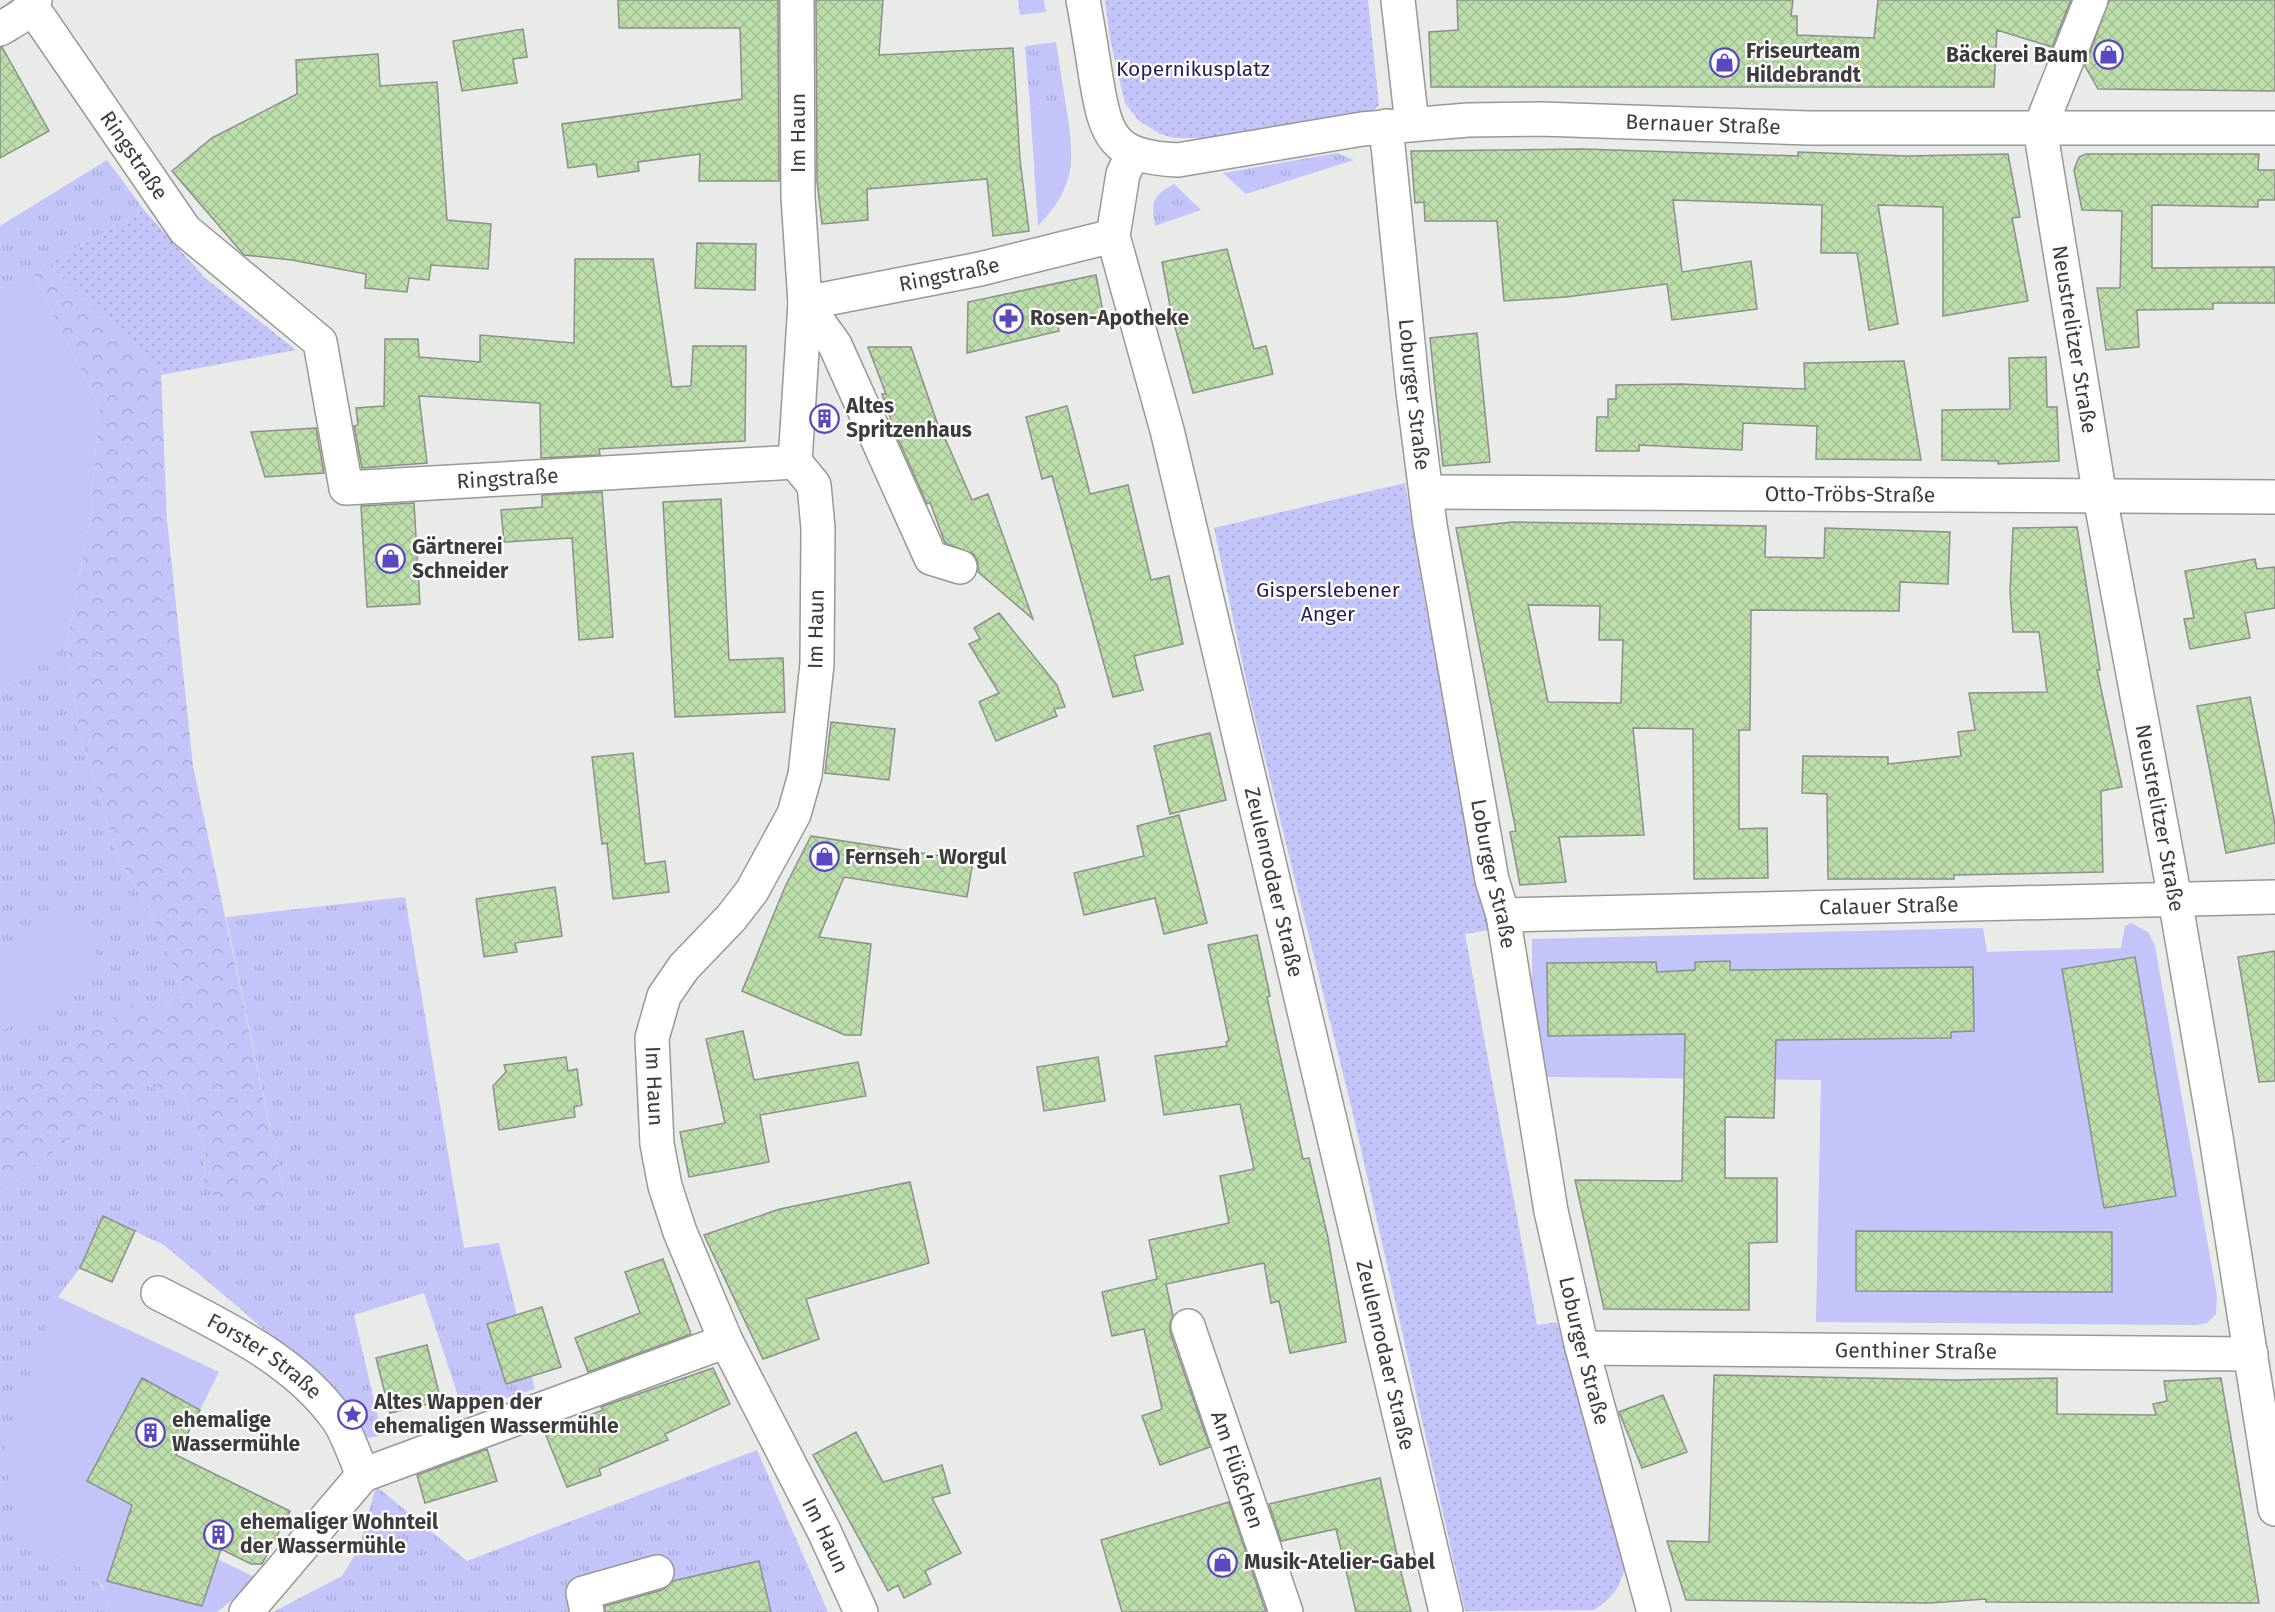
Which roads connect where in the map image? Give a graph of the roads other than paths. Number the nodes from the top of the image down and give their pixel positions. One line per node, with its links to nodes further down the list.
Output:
1 (797, 0): 12 (street, Im Haun)
2 (1083, 0): 10 (street)
3 (1398, 0): 7 (street)
4 (2091, 0): 8 (street)
5 (34, 3): 6 (street); 13 (street, Ringstraße)
6 (0, 29)
7 (1399, 125): 8 (street, Bernauer Straße); 10 (street, Bernauer Straße); 14 (street, Loburger Straße)
8 (2040, 128): 9 (street, Bernauer Straße); 15 (street, Neustrelitzer Straße)
9 (2275, 128)
10 (1133, 153): 11 (street, Zeulenrodaer Straße)
11 (1113, 236): 12 (street, Ringstraße); 33 (street, Zeulenrodaer Straße)
12 (805, 303): 13 (street); 17 (street)
13 (795, 462): 23 (street, Im Haun)
14 (1426, 492): 15 (street, Otto-Tröbs-Straße); 20 (street, Loburger Straße)
15 (2100, 497): 16 (street, Otto-Tröbs-Straße); 19 (street, Neustrelitzer Straße)
16 (2275, 497)
17 (960, 567)
18 (2275, 897): 19 (street, Calauer Straße)
19 (2175, 899): 20 (street, Calauer Straße); 25 (street, Neustrelitzer Straße)
20 (1503, 915): 24 (street, Loburger Straße)
21 (158, 1293): 26 (street, Forster Straße)
22 (1188, 1326): 32 (street, Am Flüßchen)
23 (726, 1341): 26 (street); 31 (street, Im Haun)
24 (1582, 1348): 25 (street, Genthiner Straße); 34 (street, Loburger Straße)
25 (2251, 1354): 27 (street, Neustrelitzer Straße)
26 (363, 1475): 29 (street)
27 (2275, 1509)
28 (657, 1572): 30 (street)
29 (246, 1612)
30 (587, 1612)
31 (861, 1612)
32 (1286, 1612)
33 (1446, 1612)
34 (1654, 1612)

